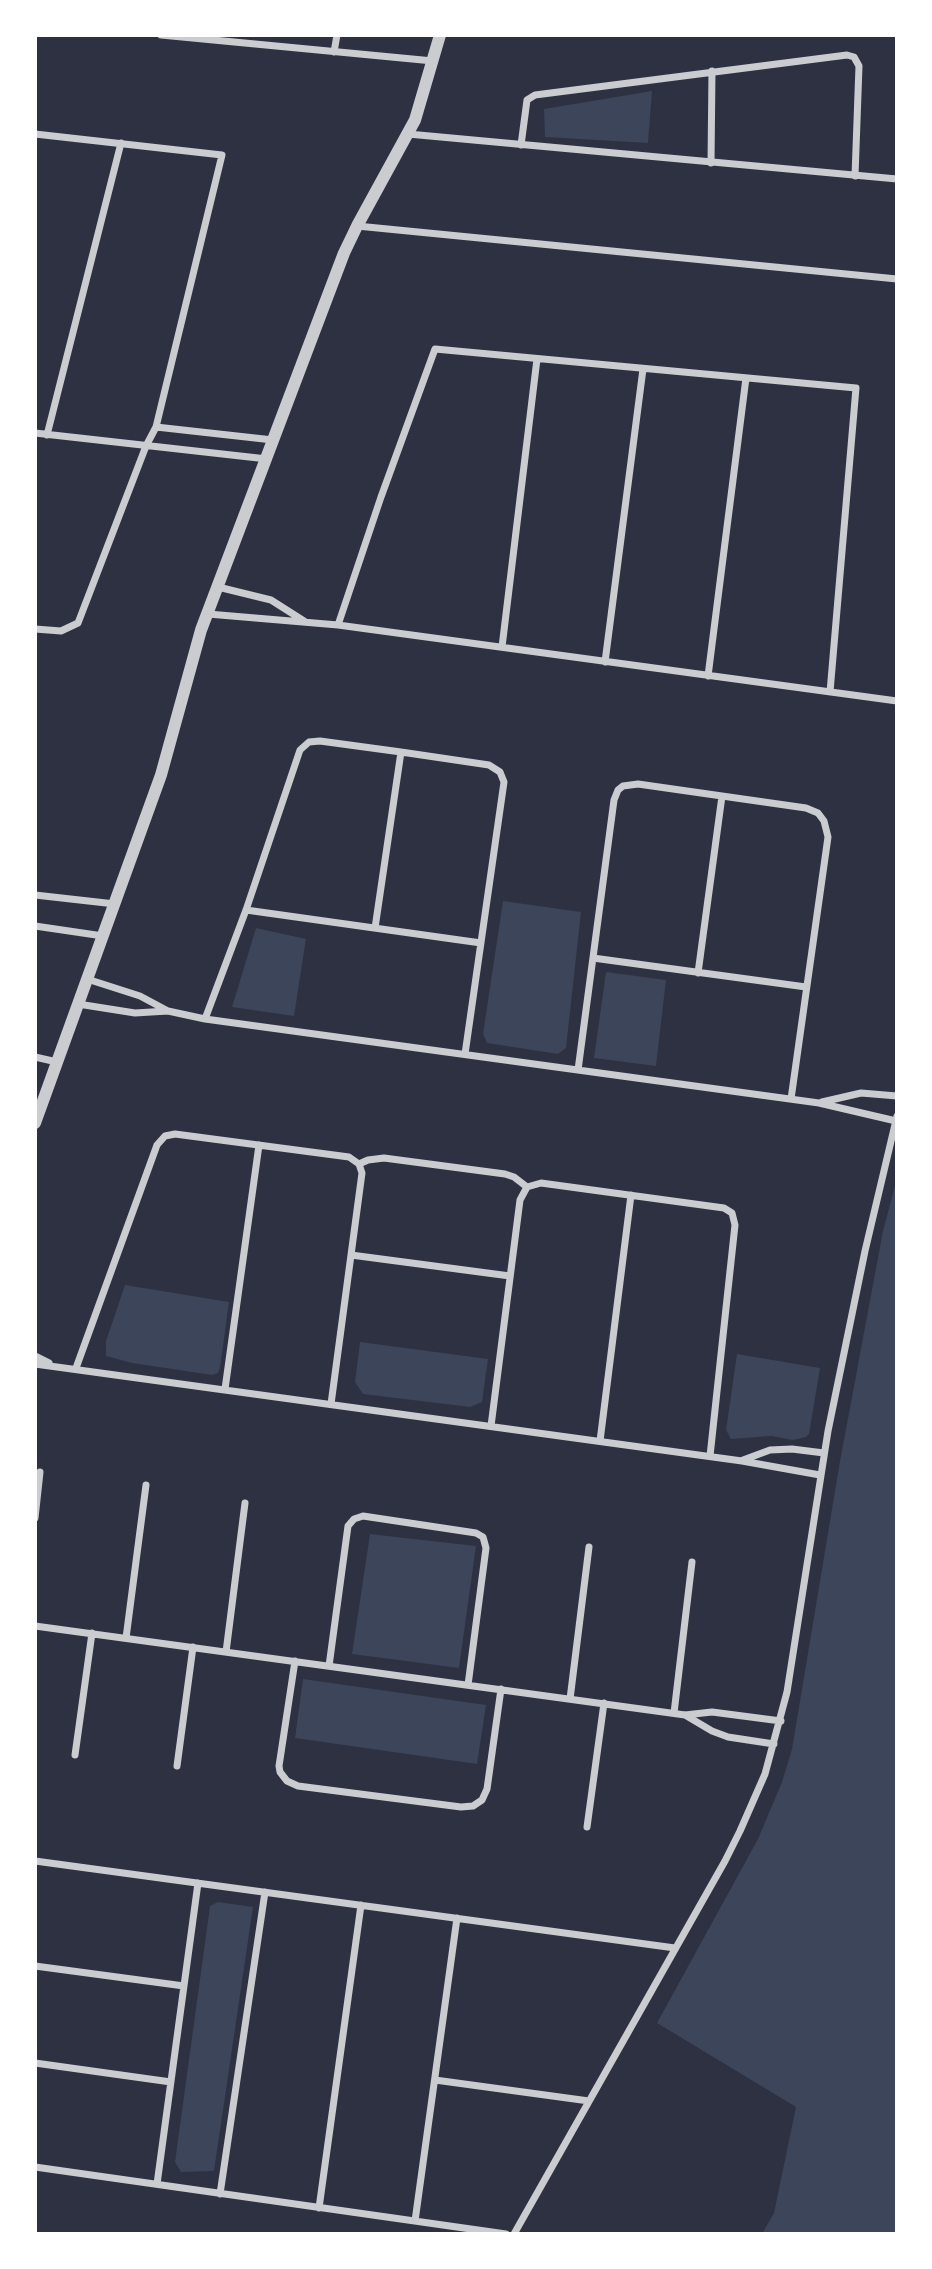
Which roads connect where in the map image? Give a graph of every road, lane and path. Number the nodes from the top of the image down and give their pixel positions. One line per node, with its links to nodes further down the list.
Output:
1 (161, 35): 4 (street)
2 (337, 35): 4 (street)
3 (440, 35): 5 (street)
4 (334, 52): 5 (street)
5 (433, 61): 8 (street)
6 (712, 71): 10 (street); 11 (street); 12 (street)
7 (35, 134): 9 (street)
8 (408, 134): 10 (street); 14 (street)
9 (121, 143): 19 (street); 21 (street)
10 (521, 145): 11 (street)
11 (711, 163): 12 (street)
12 (855, 176): 13 (street)
13 (897, 178)
14 (357, 226): 15 (street); 22 (street)
15 (897, 279)
16 (537, 359): 17 (street); 28 (street); 30 (street)
17 (643, 369): 18 (street); 31 (street)
18 (746, 378): 32 (street); 33 (street)
19 (156, 427): 22 (street); 23 (street)
20 (35, 433): 21 (street)
21 (47, 435): 23 (street)
22 (274, 440): 24 (street)
23 (146, 446): 24 (street); 29 (street)
24 (267, 459): 25 (street)
25 (218, 587): 26 (street); 27 (street)
26 (208, 614): 27 (street); 38 (street)
27 (308, 623): 28 (street)
28 (338, 625): 30 (street)
29 (35, 629)
30 (502, 648): 31 (street)
31 (605, 662): 32 (street)
32 (708, 676): 33 (street)
33 (830, 692): 34 (street)
34 (897, 702)
35 (401, 752): 39 (street); 41 (street); 43 (street)
36 (722, 796): 44 (street); 45 (street); 47 (street)
37 (35, 895): 38 (street)
38 (115, 904): 42 (street)
39 (246, 910): 41 (street); 50 (street)
40 (35, 926): 42 (street)
41 (375, 928): 43 (street)
42 (103, 936): 46 (street)
43 (481, 943): 51 (street)
44 (593, 958): 45 (street); 54 (street)
45 (698, 973): 47 (street)
46 (87, 979): 48 (street); 49 (street)
47 (806, 987): 56 (street)
48 (78, 1004): 49 (street); 53 (street)
49 (168, 1011): 50 (street)
50 (205, 1018): 51 (street)
51 (466, 1054): 54 (street)
52 (35, 1057): 53 (street)
53 (57, 1062): 59 (street)
54 (578, 1070): 56 (street)
55 (897, 1096): 57 (street)
56 (791, 1099): 57 (street)
57 (819, 1103): 58 (street)
58 (896, 1118): 74 (street)
59 (35, 1123)
60 (259, 1145): 61 (street); 69 (street); 70 (street)
61 (359, 1164): 62 (street); 64 (street)
62 (527, 1187): 63 (street); 65 (street)
63 (631, 1195): 73 (street); 75 (street)
64 (351, 1255): 65 (street); 71 (street)
65 (510, 1276): 72 (street)
66 (35, 1356): 68 (street)
67 (35, 1364): 68 (street)
68 (53, 1365): 69 (street)
69 (76, 1368): 70 (street)
70 (225, 1389): 71 (street)
71 (331, 1404): 72 (street)
72 (491, 1426): 73 (street)
73 (600, 1441): 75 (street)
74 (824, 1453): 76 (street); 78 (street)
75 (710, 1456): 76 (street)
76 (742, 1461): 78 (street)
77 (40, 1472): 81 (street)
78 (820, 1475): 97 (street)
79 (146, 1485): 86 (street)
80 (245, 1503): 88 (street)
81 (35, 1518)
82 (589, 1547): 93 (street)
83 (692, 1562): 95 (street)
84 (35, 1626): 85 (street)
85 (92, 1633): 86 (street); 99 (street)
86 (126, 1638): 87 (street)
87 (193, 1647): 88 (street); 100 (street)
88 (226, 1652): 89 (street)
89 (295, 1661): 90 (street); 92 (street)
90 (329, 1666): 91 (street); 91 (street)
91 (468, 1685): 92 (street)
92 (501, 1689): 93 (street)
93 (570, 1699): 94 (street)
94 (604, 1703): 95 (street); 101 (street)
95 (674, 1713): 96 (street)
96 (685, 1715): 97 (street); 98 (street)
97 (780, 1721): 98 (street)
98 (774, 1744): 107 (street)
99 (75, 1755)
100 (177, 1766)
101 (587, 1827)
102 (35, 1861): 103 (street)
103 (198, 1883): 104 (street); 109 (street)
104 (265, 1892): 105 (street); 116 (street)
105 (361, 1905): 106 (street); 117 (street)
106 (457, 1918): 107 (street); 111 (street)
107 (676, 1948): 113 (street)
108 (35, 1966): 109 (street)
109 (184, 1986): 112 (street)
110 (35, 2063): 112 (street)
111 (435, 2080): 113 (street); 118 (street)
112 (171, 2081): 115 (street)
113 (589, 2101): 120 (street)
114 (35, 2167): 115 (street)
115 (157, 2185): 116 (street)
116 (220, 2194): 117 (street)
117 (319, 2207): 118 (street)
118 (415, 2221): 119 (street)
119 (506, 2234)
120 (514, 2234)

